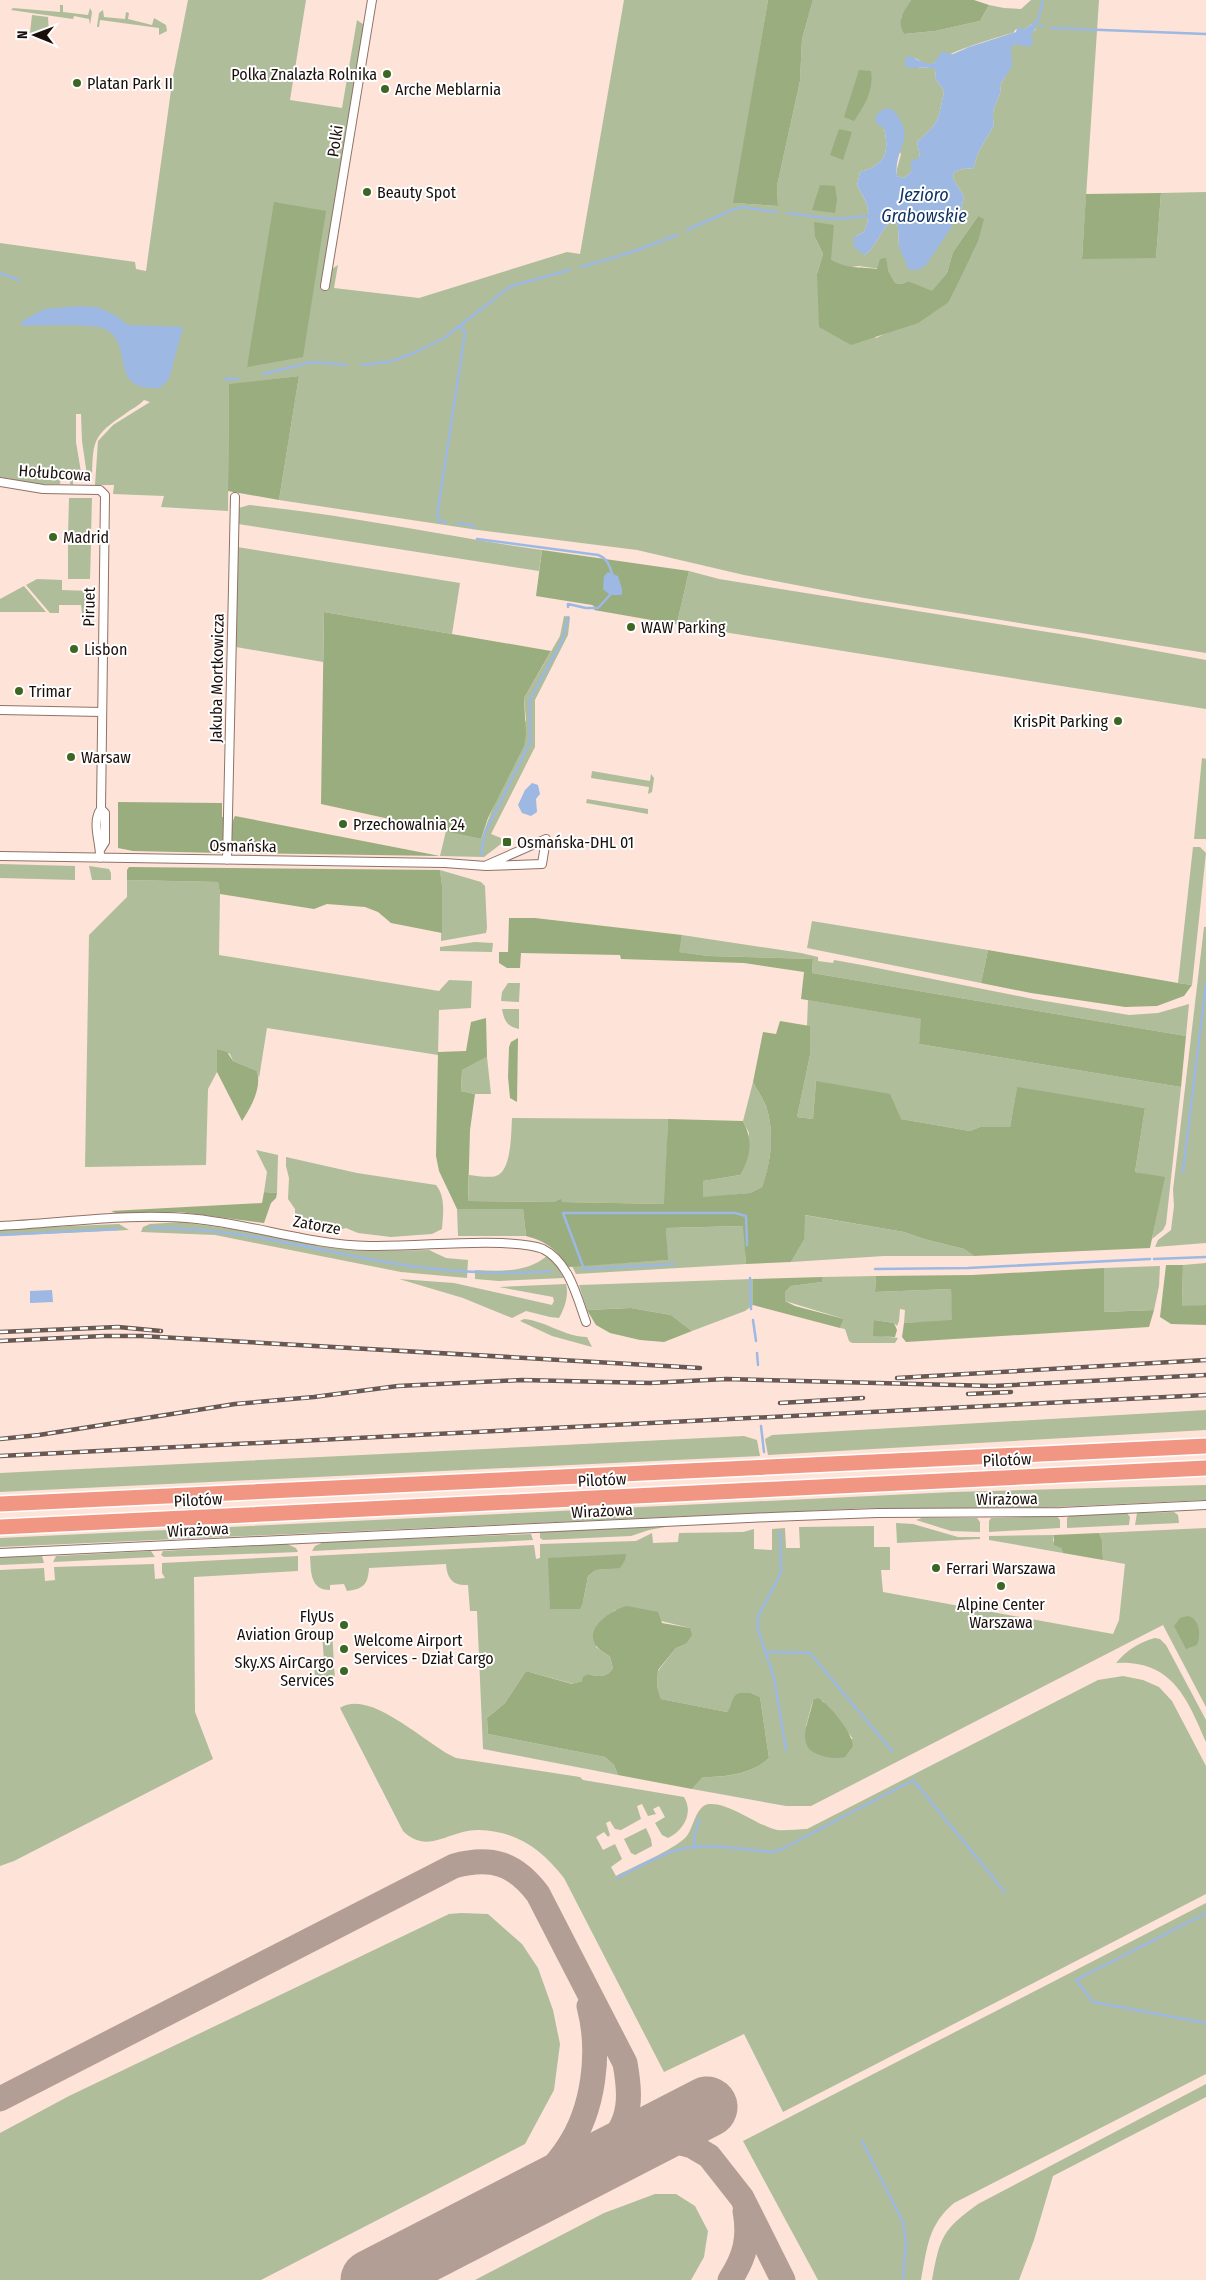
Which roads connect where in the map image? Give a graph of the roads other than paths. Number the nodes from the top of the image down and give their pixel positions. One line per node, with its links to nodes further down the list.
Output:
1 (372, 0): 2 (street, Polki)
2 (325, 286)
3 (0, 482): 4 (street, Hołubcowa)
4 (105, 495): 7 (street, Piruet)
5 (235, 497): 10 (street, Jakuba Mortkowicza)
6 (0, 710): 7 (street)
7 (102, 712): 8 (street, Piruet)
8 (100, 854): 9 (street, Osmańska); 10 (street, Osmańska)
9 (0, 856)
10 (227, 860): 11 (street, Osmańska)
11 (486, 866): 11 (street, Osmańska)
12 (0, 1226): 13 (street, Zatorze)
13 (586, 1322)
14 (1206, 1446): 16 (highway, Pilotów)
15 (1206, 1468): 18 (highway, Pilotów)
16 (0, 1504)
17 (1206, 1505): 19 (street, Wirażowa)
18 (0, 1527)
19 (0, 1553)

